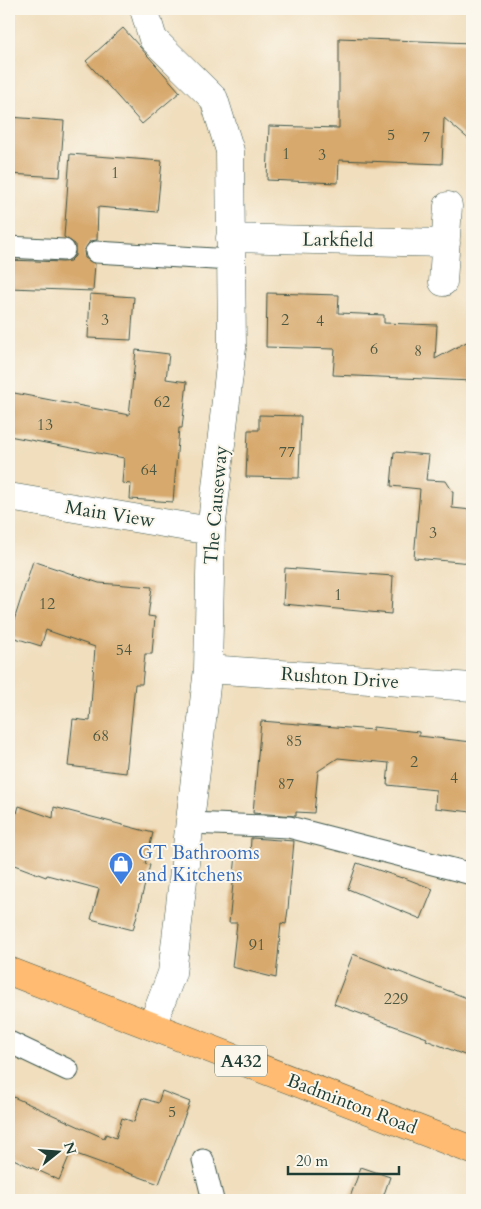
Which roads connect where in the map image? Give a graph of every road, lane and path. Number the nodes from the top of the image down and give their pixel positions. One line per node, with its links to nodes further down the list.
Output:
1 (144, 9): 5 (street, The Causeway)
2 (448, 206): 3 (street)
3 (446, 243): 5 (street, Larkfield); 8 (street)
4 (9, 247): 6 (lane)
5 (231, 249): 7 (lane); 10 (street, The Causeway)
6 (64, 250)
7 (96, 252)
8 (443, 282)
9 (9, 497): 10 (street, Main View)
10 (211, 531): 11 (street, The Causeway)
11 (208, 668): 12 (street, Rushton Drive); 13 (street, The Causeway)
12 (472, 687)
13 (190, 823): 14 (lane); 16 (street, The Causeway)
14 (472, 874)
15 (9, 971): 16 (main road, Badminton Road / A432)
16 (152, 1026): 19 (main road, Badminton Road / A432)
17 (9, 1042): 18 (lane)
18 (68, 1070)
19 (472, 1150)
20 (203, 1160): 21 (lane)
21 (213, 1200)

